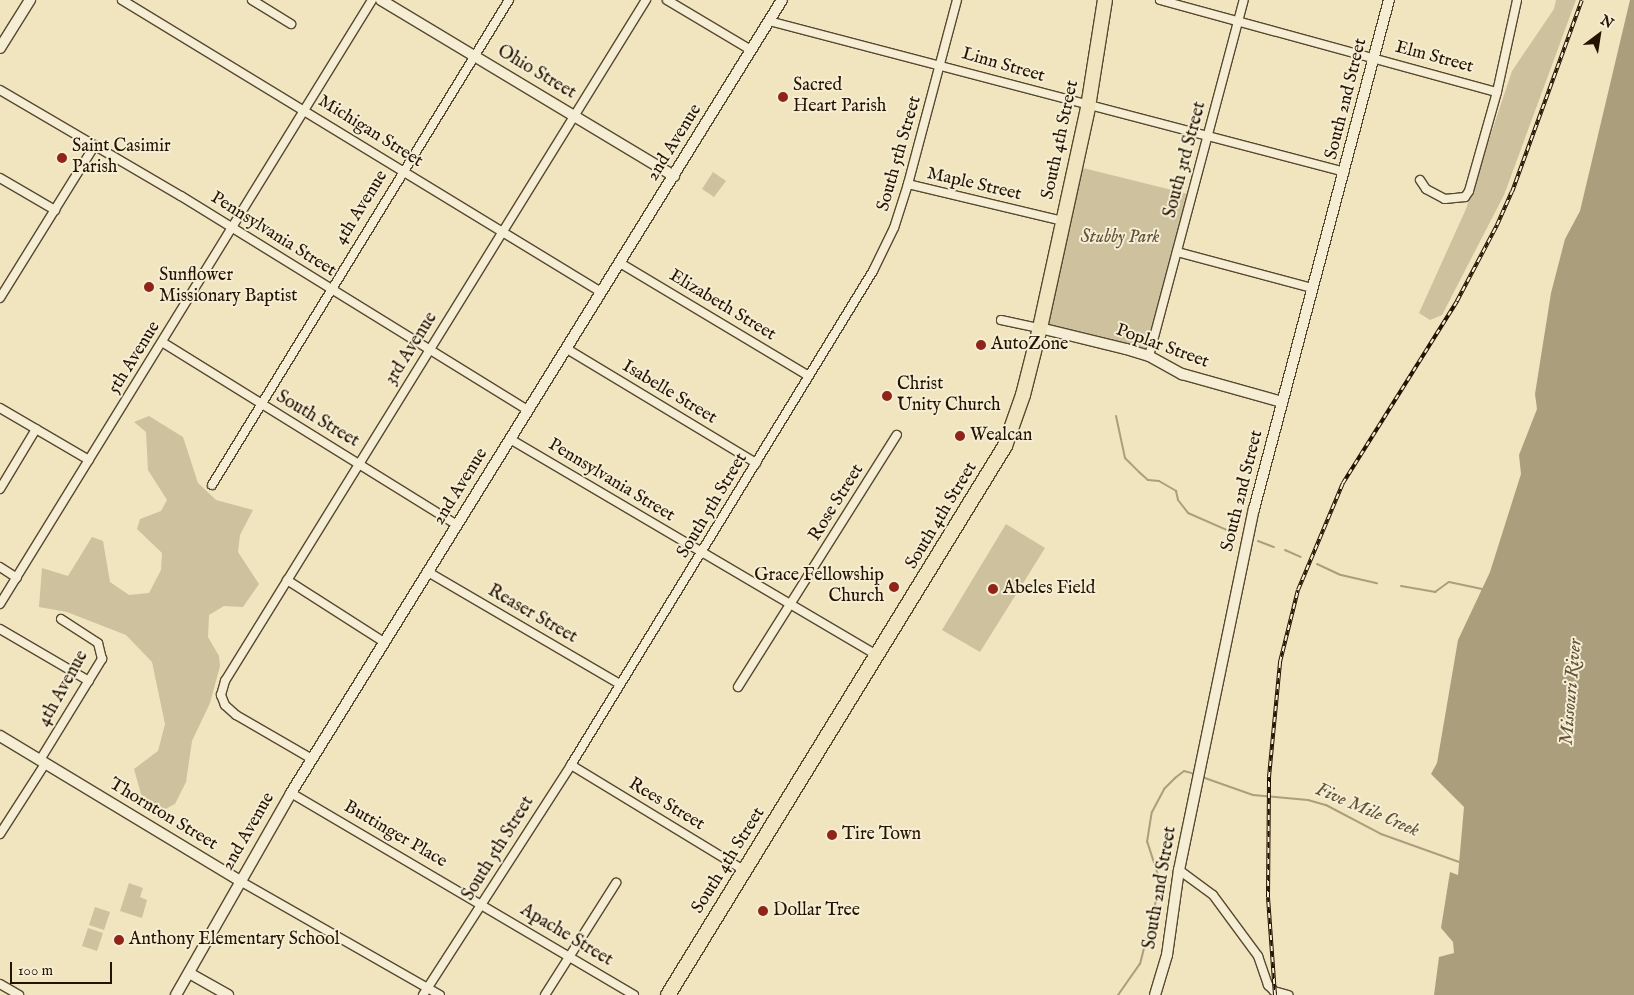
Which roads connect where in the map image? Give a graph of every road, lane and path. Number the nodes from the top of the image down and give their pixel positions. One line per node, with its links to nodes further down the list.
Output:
1 (30, 0): 19 (street)
2 (122, 0): 27 (street, Michigan Street)
3 (252, 0): 18 (street)
4 (372, 0): 27 (street, 5th Avenue)
5 (381, 0): 21 (street, Ohio Street)
6 (510, 0): 21 (street, 4th Avenue)
7 (646, 0): 28 (street, 3rd Avenue)
8 (667, 0): 20 (street)
9 (782, 0): 16 (street, 2nd Avenue)
10 (957, 0): 23 (street, South 5th Street)
11 (1105, 0): 26 (highway, South 4th Street)
12 (1160, 0): 17 (street, Elm Street)
13 (1244, 0): 17 (street, South 3rd Street)
14 (1389, 0): 22 (street, South 2nd Street)
15 (1518, 0): 25 (street)
16 (769, 21): 20 (street, 2nd Avenue); 23 (street, Linn Street)
17 (1238, 22): 22 (street, Elm Street); 29 (street, South 3rd Street)
18 (291, 24)
19 (0, 48)
20 (751, 50): 33 (street, 2nd Avenue)
21 (474, 55): 28 (street, Ohio Street); 31 (street, 4th Avenue)
22 (1374, 58): 25 (street, Elm Street); 32 (street, South 2nd Street)
23 (942, 64): 26 (street, Linn Street); 36 (street, South 5th Street)
24 (0, 90): 30 (street, Pennsylvania Street)
25 (1497, 92): 35 (street)
26 (1088, 106): 29 (street, Linn Street); 38 (highway, South 4th Street)
27 (305, 110): 31 (street, Michigan Street); 39 (street, 5th Avenue)
28 (574, 115): 33 (street, Ohio Street); 40 (street, 3rd Avenue)
29 (1208, 138): 32 (street, Linn Street); 41 (street, South 3rd Street)
30 (95, 145): 37 (street); 39 (street, Pennsylvania Street)
31 (403, 170): 40 (street, Michigan Street); 44 (street, 4th Avenue)
32 (1345, 172): 43 (street, South 2nd Street)
33 (674, 176): 42 (street, 2nd Avenue)
34 (0, 178): 37 (street)
35 (1420, 180)
36 (908, 184): 38 (street, Maple Street); 53 (street, South 5th Street)
37 (55, 210): 46 (street)
38 (1063, 221): 48 (highway, South 4th Street)
39 (233, 228): 44 (street, Pennsylvania Street); 49 (street, 5th Avenue)
40 (502, 232): 45 (street, Michigan Street); 51 (street, 3rd Avenue)
41 (1177, 252): 43 (street); 52 (street, South 3rd Street)
42 (620, 263): 45 (street, 2nd Avenue); 53 (street, Elizabeth Street)
43 (1312, 288): 54 (street, South 2nd Street)
44 (330, 289): 51 (street, Pennsylvania Street); 55 (street, 4th Avenue)
45 (601, 292): 50 (street, 2nd Avenue)
46 (0, 298)
47 (1001, 320): 48 (street, Poplar Street)
48 (1040, 328): 52 (street, Poplar Street); 77 (highway, South 4th Street)
49 (162, 342): 55 (street, South Street); 61 (street, 5th Avenue)
50 (567, 348): 57 (street, 2nd Avenue); 62 (street, Isabelle Street)
51 (429, 350): 57 (street, Pennsylvania Street); 63 (street, 3rd Avenue)
52 (1150, 356): 54 (street, Poplar Street)
53 (809, 376): 62 (street, South 5th Street)
54 (1282, 402): 87 (street, South 2nd Street)
55 (262, 404): 63 (street, South Street); 64 (street, 4th Avenue)
56 (0, 408): 58 (street)
57 (528, 410): 60 (street, 2nd Avenue)
58 (36, 429): 61 (street); 65 (street)
59 (897, 436): 73 (street, Rose Street)
60 (510, 438): 66 (street, 2nd Avenue); 67 (street, Pennsylvania Street)
61 (89, 460): 70 (street, 5th Avenue)
62 (756, 463): 67 (street, South 5th Street)
63 (360, 464): 66 (street, South Street); 71 (street, 3rd Avenue)
64 (212, 485)
65 (0, 489)
66 (457, 525): 69 (street, 2nd Avenue)
67 (702, 552): 73 (street, Pennsylvania Street); 79 (street, South 5th Street)
68 (0, 567): 70 (street)
69 (428, 572): 76 (street, 2nd Avenue); 79 (street, Reaser Street)
70 (17, 578): 72 (street, 5th Avenue)
71 (287, 580): 76 (street); 82 (street, 3rd Avenue)
72 (0, 604)
73 (791, 605): 77 (street, Pennsylvania Street); 80 (street, Rose Street)
74 (61, 619): 78 (street, 4th Avenue)
75 (0, 628): 78 (street)
76 (384, 642): 82 (street, 2nd Avenue)
77 (878, 656): 88 (highway, South 4th Street)
78 (89, 680): 83 (street, 4th Avenue)
79 (620, 684): 84 (street, South 5th Street)
80 (738, 686)
81 (0, 736): 83 (street, Thornton Street)
82 (312, 759): 85 (street, 2nd Avenue)
83 (43, 762): 86 (street, 4th Avenue); 89 (street, Thornton Street)
84 (571, 765): 88 (street, Rees Street); 91 (street, South 5th Street)
85 (291, 792): 89 (street, 2nd Avenue); 91 (street, Buttinger Place)
86 (0, 834)
87 (1179, 870): 103 (street, South 2nd Street); 104 (street)
88 (745, 871): 102 (highway, South 4th Street)
89 (240, 881): 93 (street, 2nd Avenue); 95 (street, Thornton Street)
90 (616, 883): 92 (street)
91 (483, 903): 92 (street, Apache Street); 95 (street, South 5th Street)
92 (570, 955): 100 (street); 101 (street, Apache Street)
93 (189, 973): 97 (street, 2nd Avenue); 98 (street)
94 (0, 984): 96 (street)
95 (425, 991): 99 (street, Thornton Street)
96 (19, 995)
97 (176, 995)
98 (228, 995)
99 (440, 995)
100 (545, 995)
101 (634, 995)
102 (668, 995)
103 (1156, 995)
104 (1288, 995)

